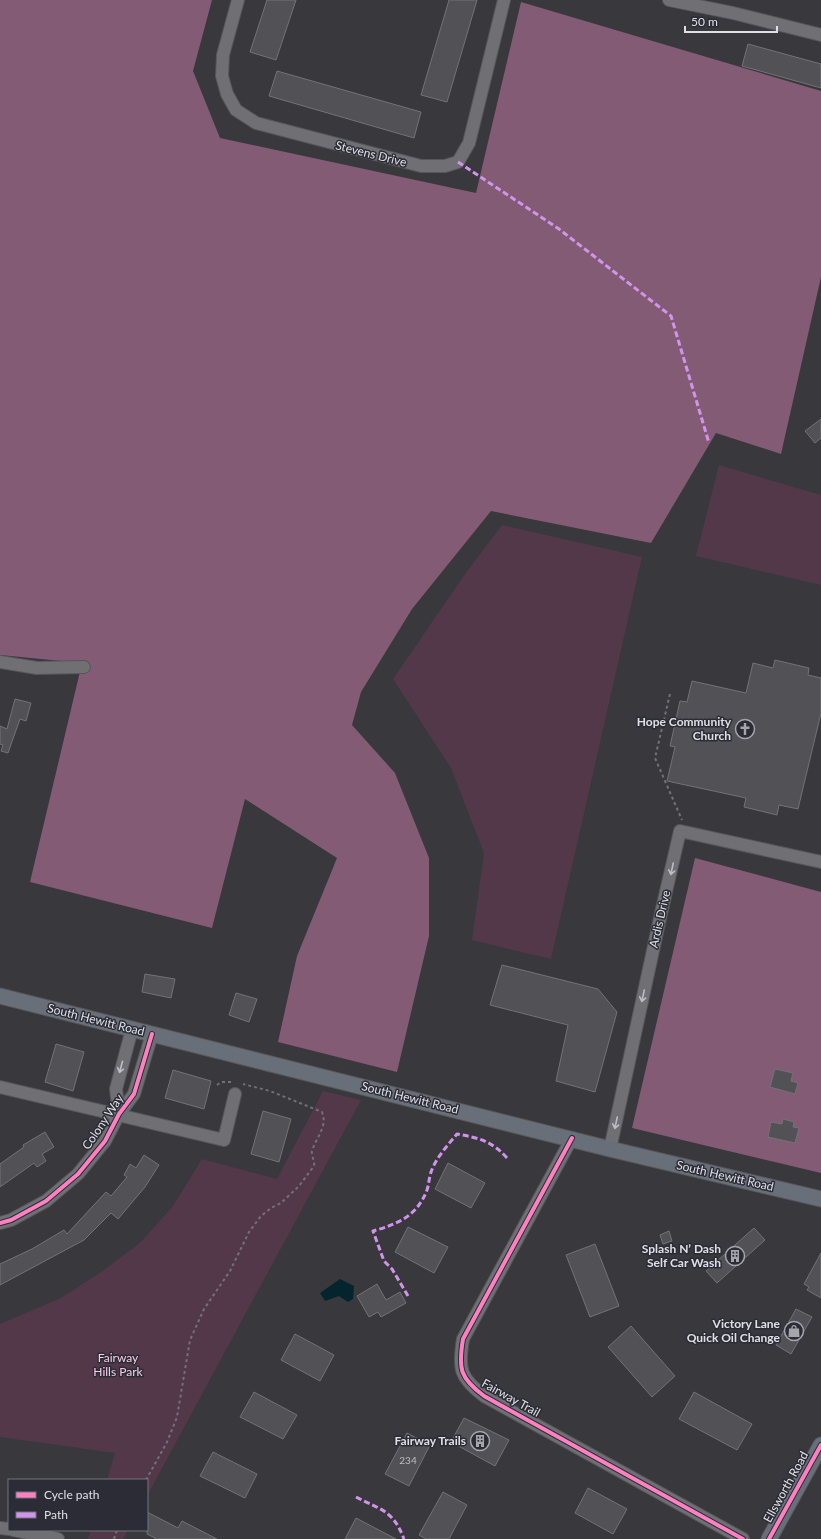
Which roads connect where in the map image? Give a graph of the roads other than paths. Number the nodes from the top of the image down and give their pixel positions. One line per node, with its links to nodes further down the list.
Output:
1 (238, 0): 2 (street, Stevens Drive)
2 (504, 0)
3 (669, 0): 4 (street)
4 (821, 36)
5 (0, 662): 6 (street)
6 (84, 667)
7 (821, 862): 15 (street, Ardis Drive, one-way to 15)
8 (0, 996): 9 (main road, South Hewitt Road)
9 (132, 1029): 10 (main road, South Hewitt Road); 13 (street, Colony Way, one-way to 13)
10 (152, 1034): 13 (street, Colony Way); 14 (main road, South Hewitt Road)
11 (0, 1087): 13 (street)
12 (235, 1094): 13 (street)
13 (119, 1114): 17 (street, Colony Way)
14 (572, 1138): 15 (main road, South Hewitt Road); 21 (street, Fairway Trail)
15 (610, 1149): 16 (main road, South Hewitt Road)
16 (821, 1199)
17 (0, 1223)
18 (821, 1445): 22 (main road, Ellsworth Road)
19 (18, 1531): 20 (street)
20 (58, 1539)
21 (743, 1539)
22 (769, 1539)

